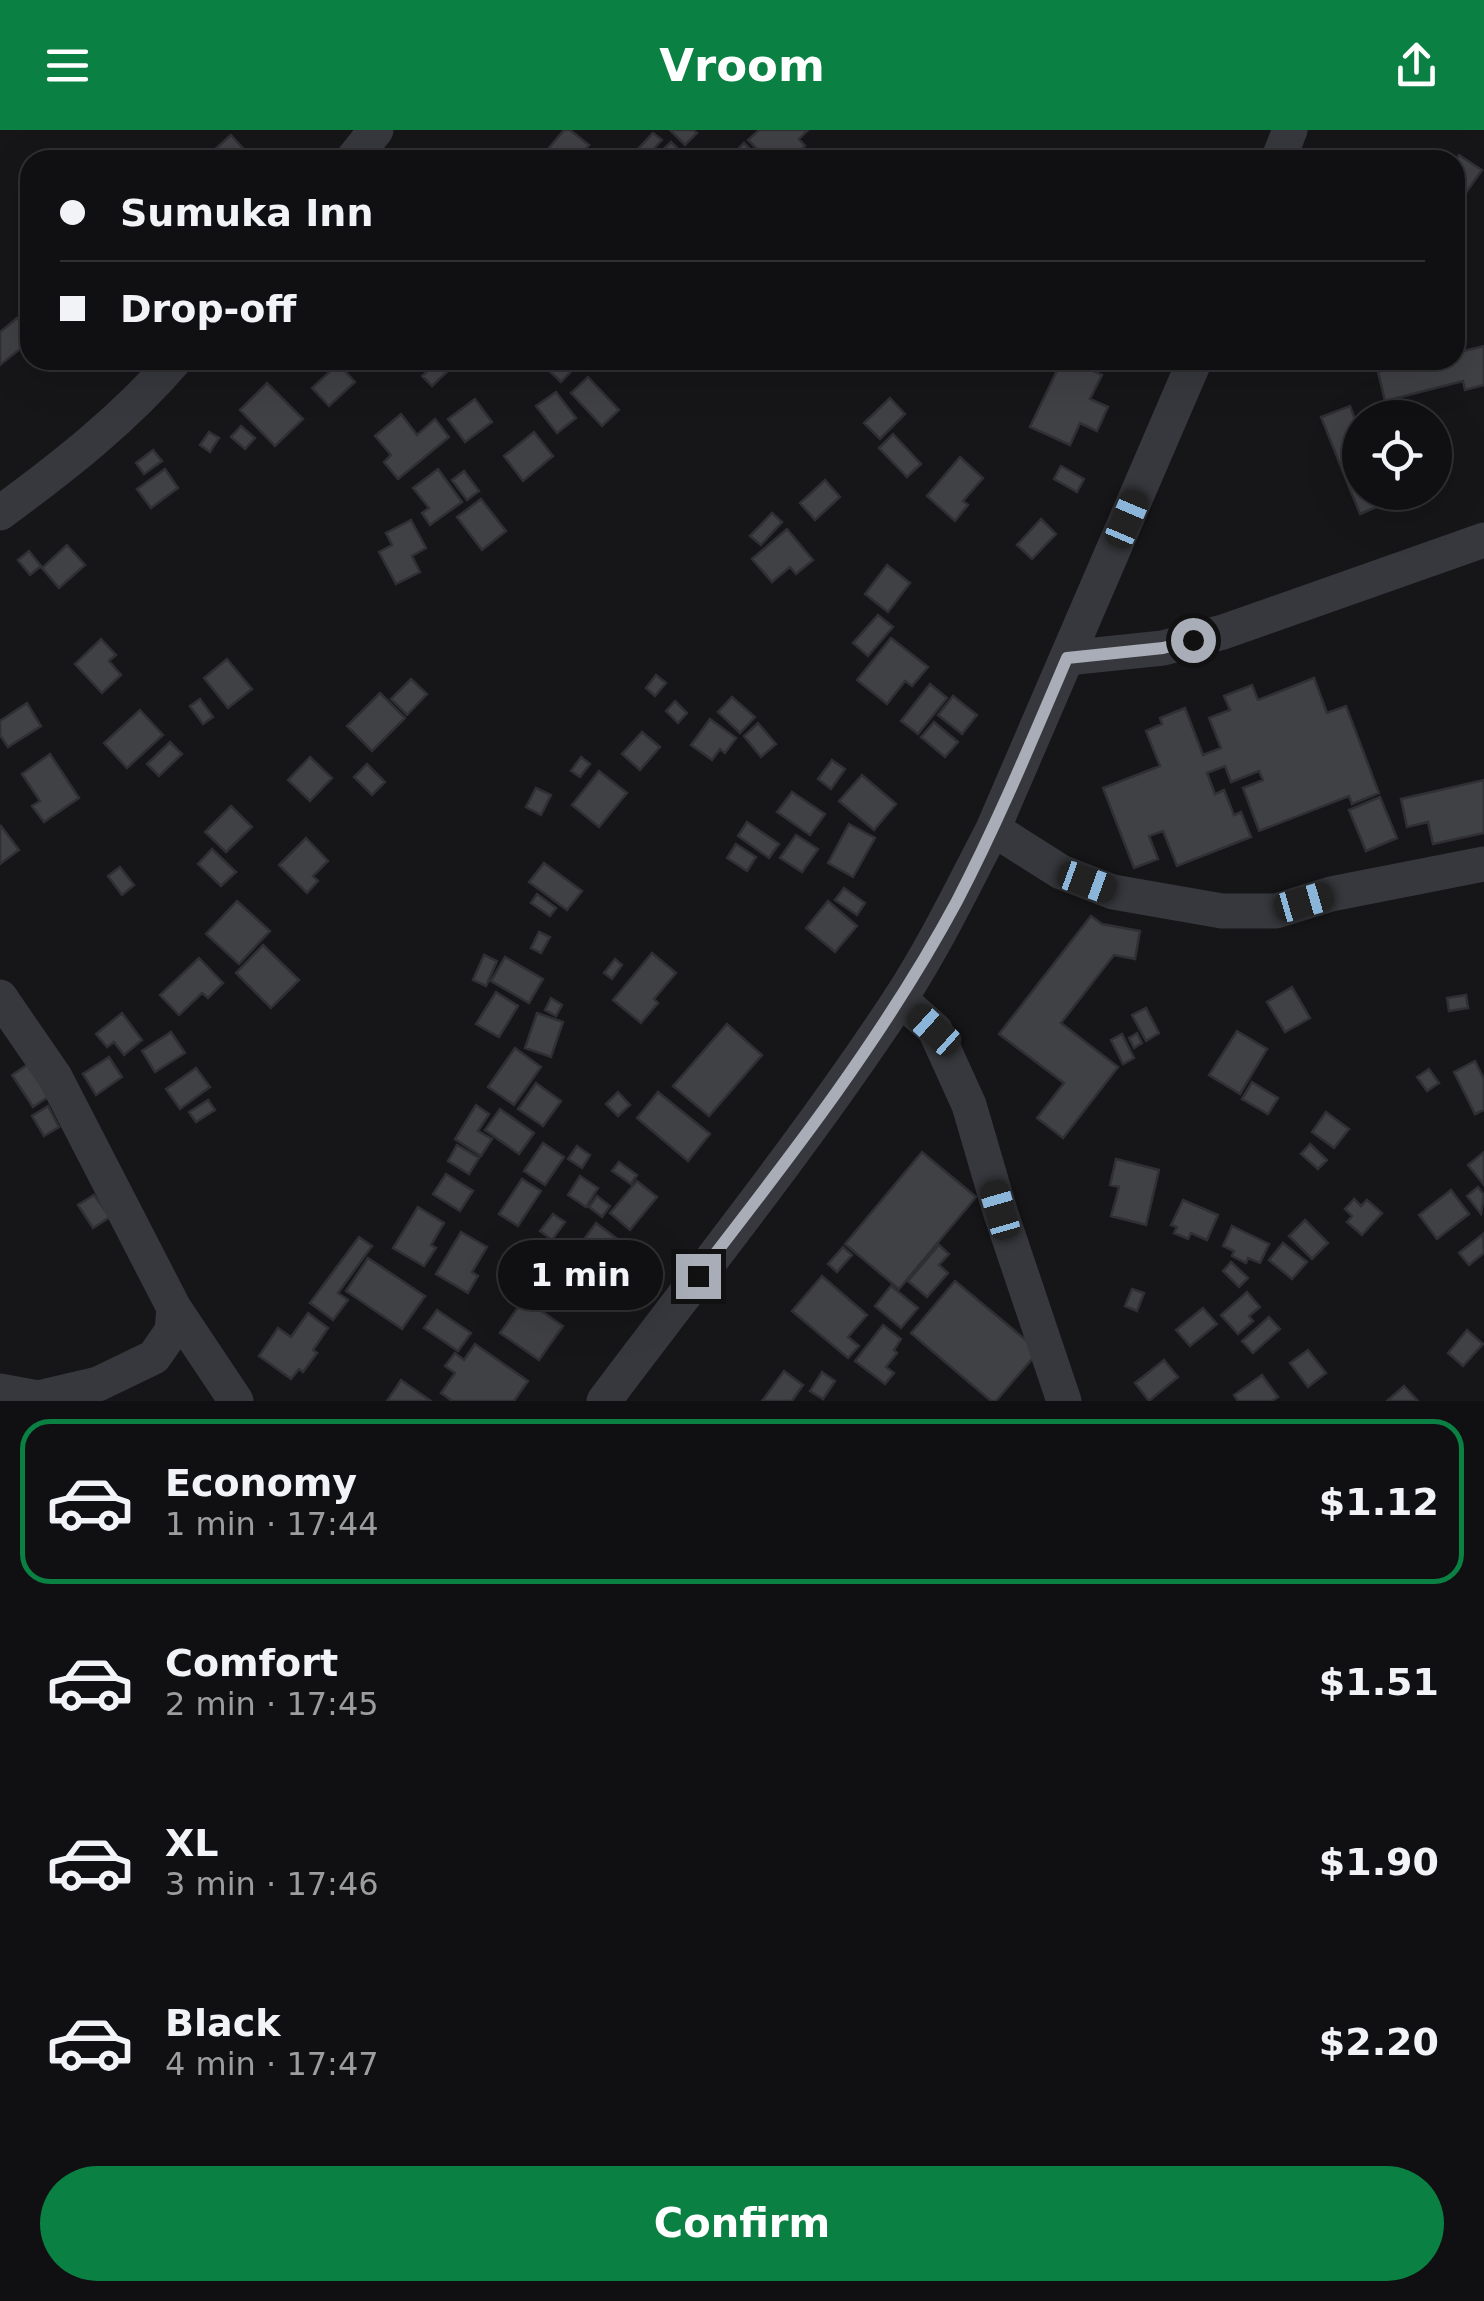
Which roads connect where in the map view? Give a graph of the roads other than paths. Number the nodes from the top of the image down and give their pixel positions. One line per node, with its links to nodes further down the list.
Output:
1 (376, 130): 2 (street)
2 (360, 150)
3 (167, 370): 5 (street)
4 (1191, 370): 7 (street)
5 (0, 513)
6 (1484, 540): 7 (street)
7 (1067, 658): 8 (street)
8 (994, 829): 9 (street); 11 (street)
9 (1484, 864)
10 (0, 997): 12 (street)
11 (900, 999): 15 (street); 16 (street)
12 (174, 1308): 13 (street); 14 (street)
13 (0, 1391)
14 (236, 1401)
15 (604, 1401)
16 (1064, 1401)

